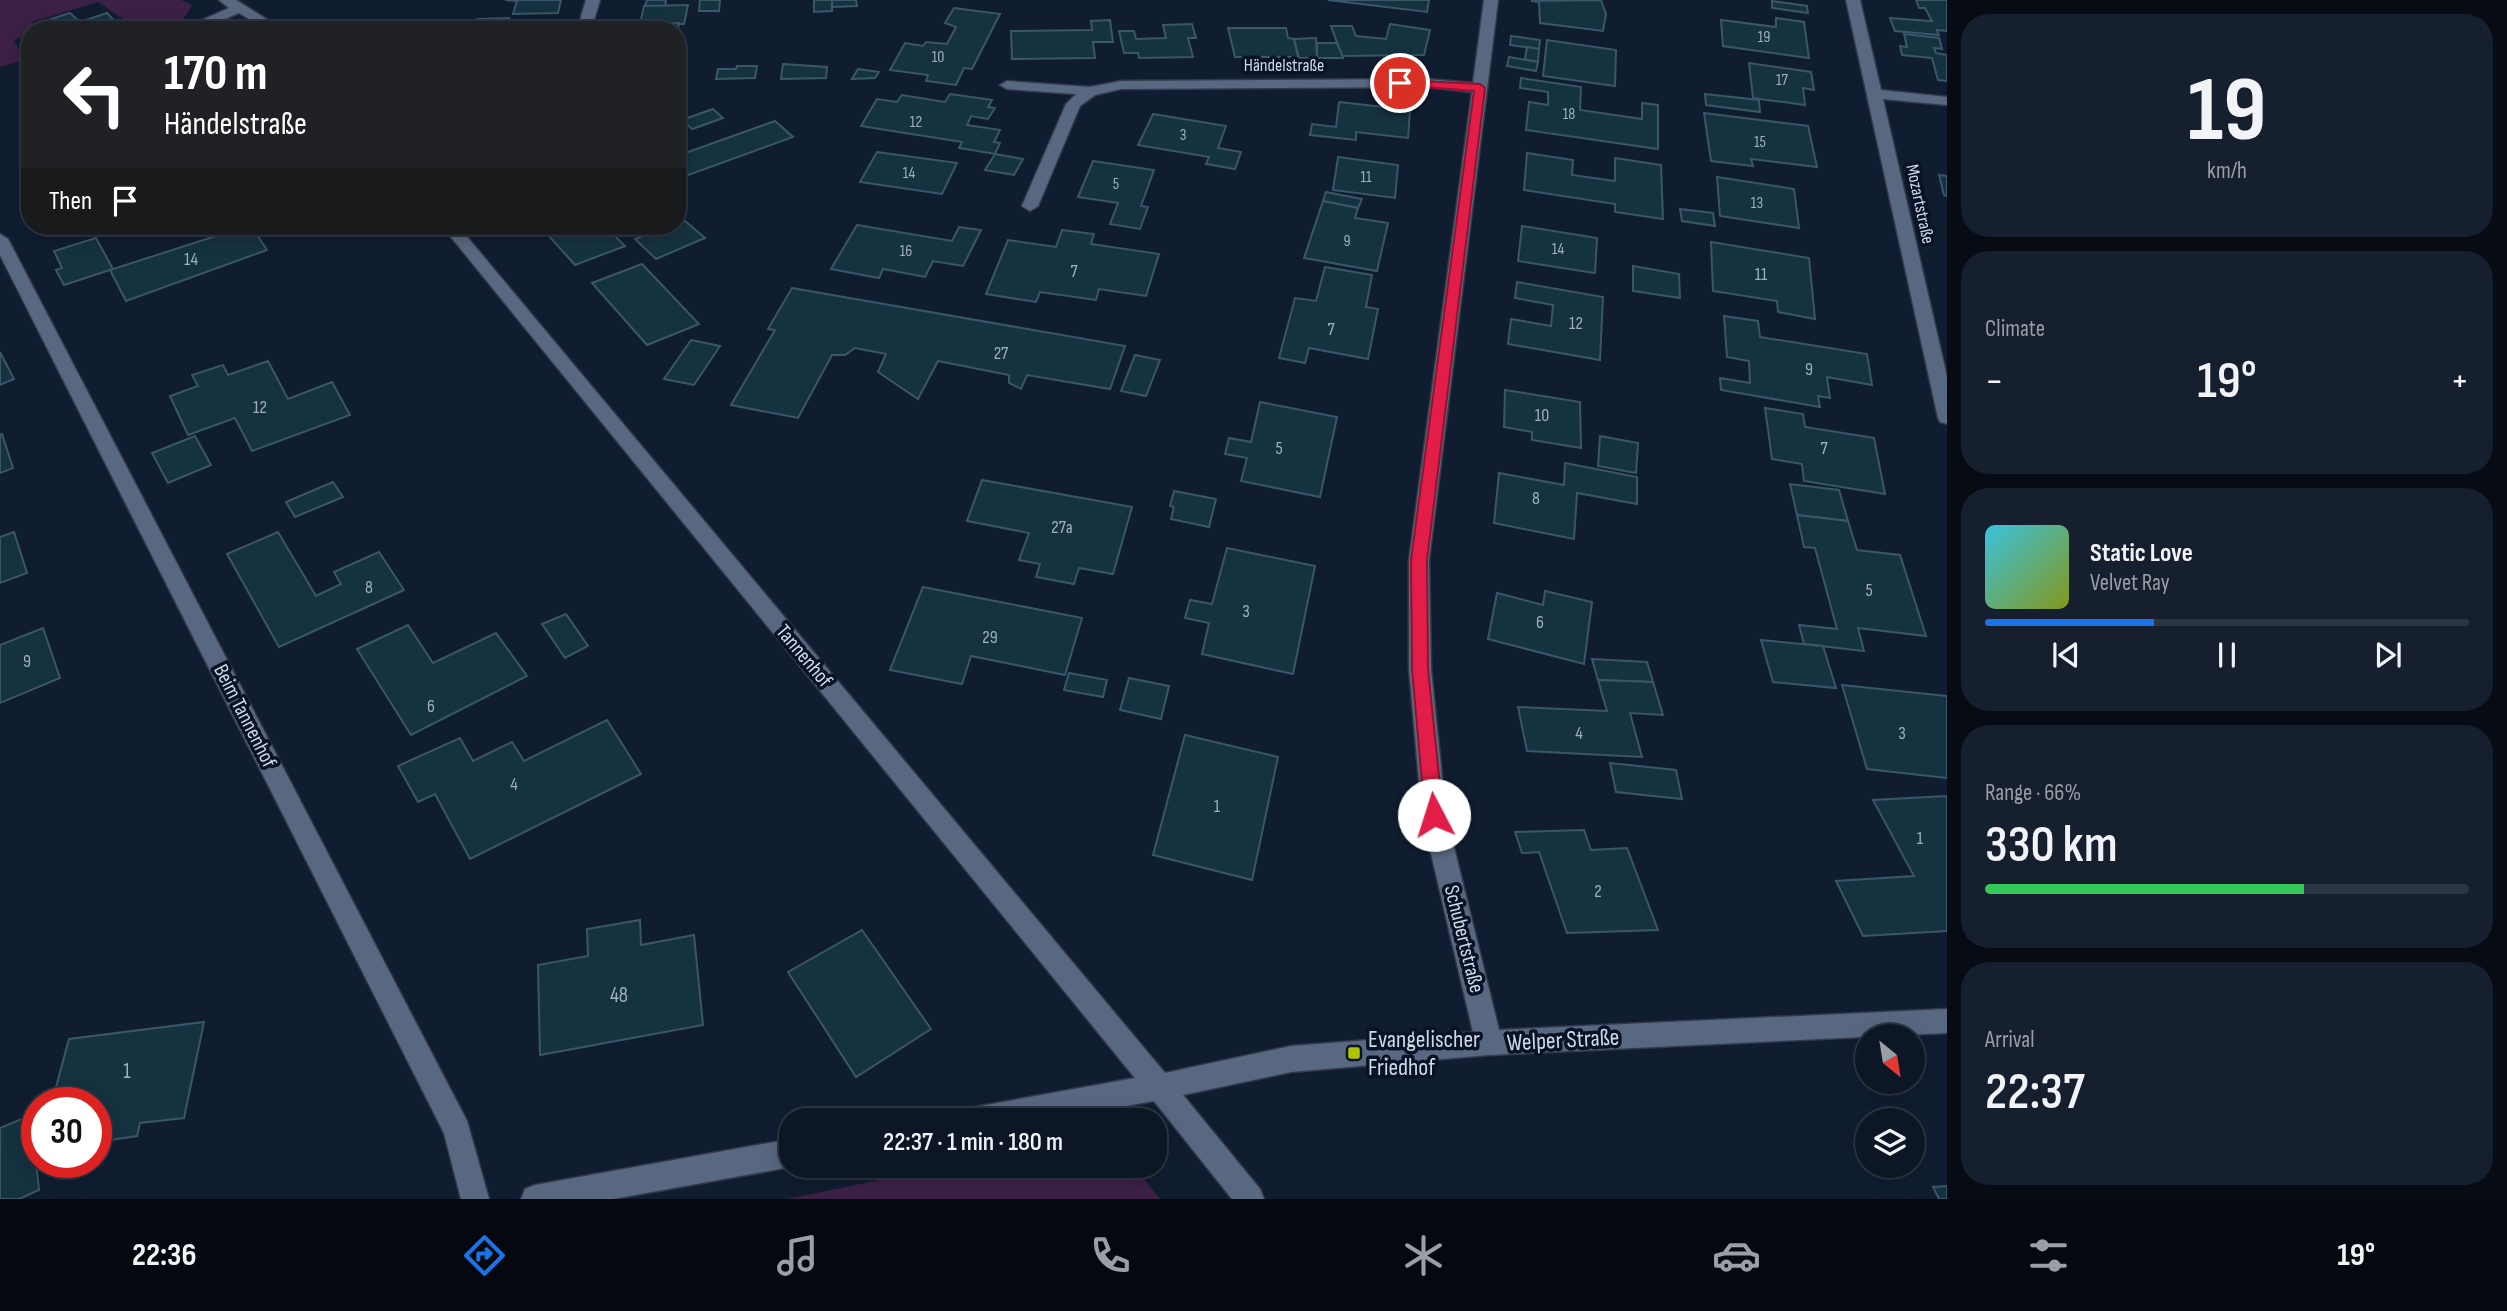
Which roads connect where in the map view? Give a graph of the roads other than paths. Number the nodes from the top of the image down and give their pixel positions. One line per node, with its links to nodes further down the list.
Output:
1 (226, 0): 5 (street)
2 (593, 0): 8 (street)
3 (1491, 0): 10 (street, Schubertstraße)
4 (1853, 0): 12 (street, Mozartstraße)
5 (240, 8): 6 (street); 7 (street)
6 (208, 21)
7 (262, 21)
8 (587, 21)
9 (1007, 85): 11 (street, Händelstraße)
10 (1480, 88): 11 (street, Händelstraße); 19 (street, Schubertstraße)
11 (1090, 91): 14 (street)
12 (1876, 94): 13 (street); 17 (street, Mozartstraße)
13 (1947, 101)
14 (1030, 206)
15 (457, 235): 20 (street, Tannenhof)
16 (0, 239): 23 (street, Beim Tannenhof)
17 (1947, 418)
18 (1947, 1021): 19 (street, Welper Straße)
19 (1489, 1043): 20 (street, Welper Straße)
20 (1159, 1087): 21 (street, Welper Straße); 25 (street, Tannenhof)
21 (1042, 1108)
22 (779, 1155): 24 (street)
23 (475, 1199)
24 (535, 1199)
25 (1250, 1199)

